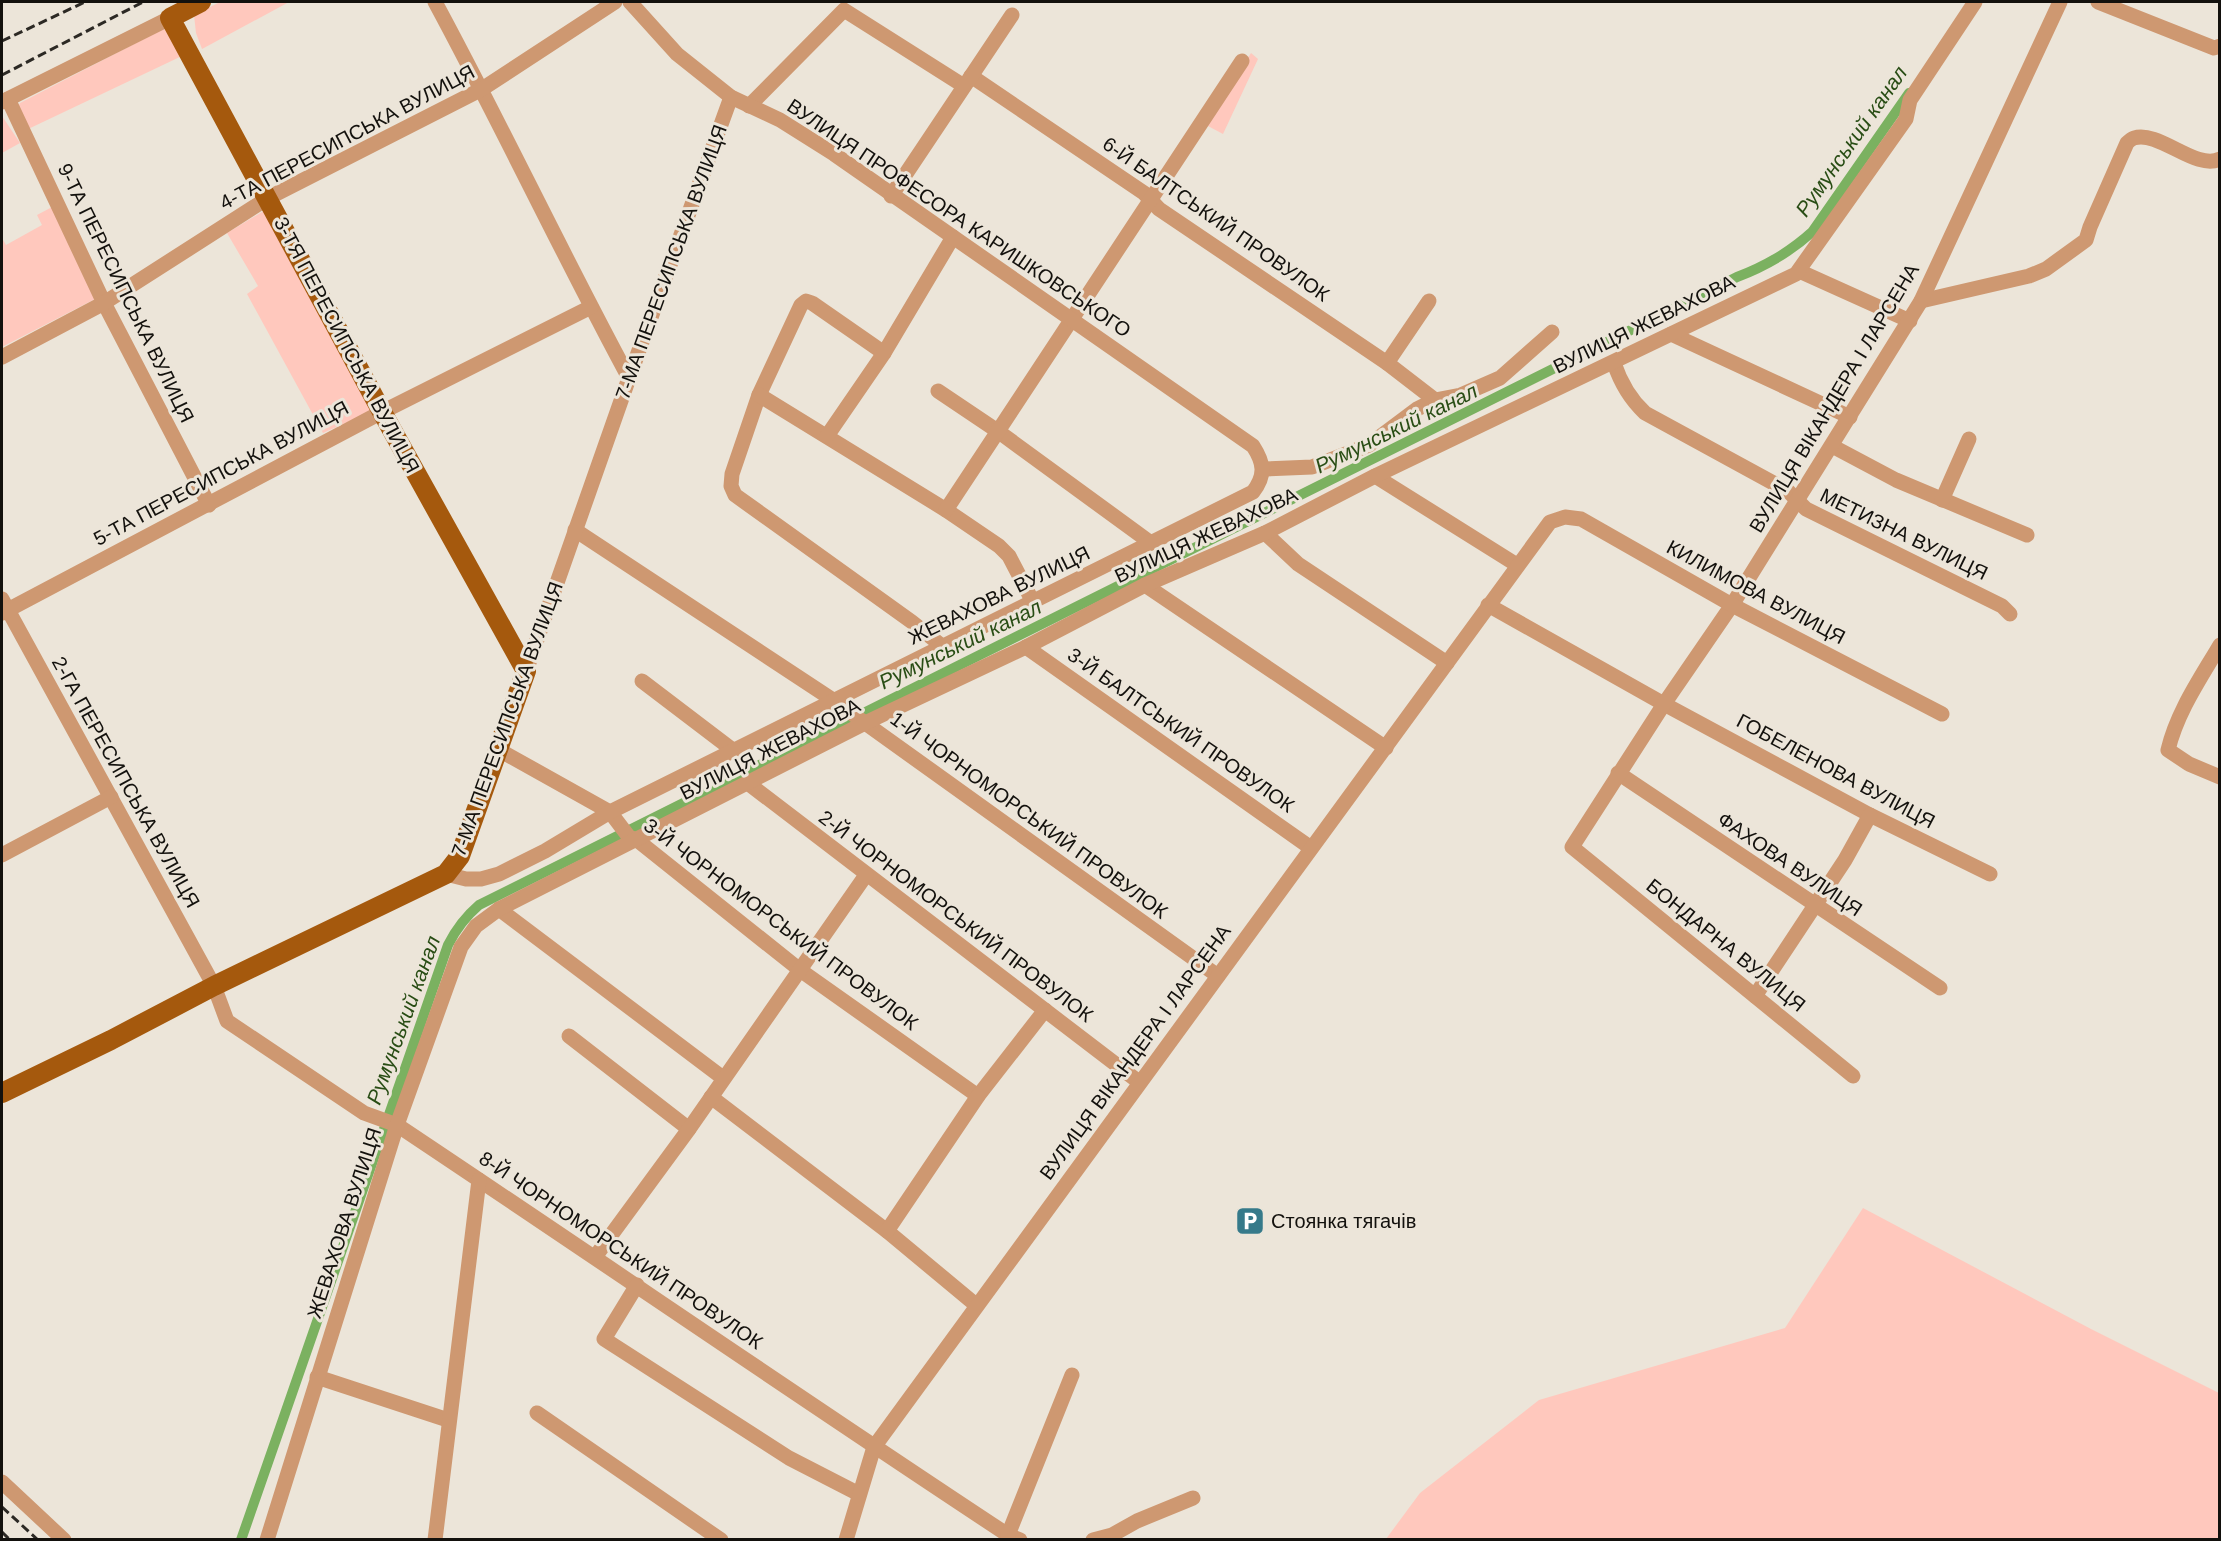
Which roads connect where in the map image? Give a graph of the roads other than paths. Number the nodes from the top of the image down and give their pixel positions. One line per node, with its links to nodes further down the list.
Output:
1 (201, 2): 9 (main road)
2 (435, 2): 13 (street)
3 (615, 2): 13 (street, 4-ТА ПЕРЕСИПСЬКА ВУЛИЦЯ)
4 (630, 2): 14 (street, ВУЛИЦЯ ПРОФЕСОРА КАРИШКОВСЬКОГО)
5 (1975, 2): 22 (street, ВУЛИЦЯ ЖЕВАХОВА)
6 (2060, 2): 23 (street, ВУЛИЦЯ ВІКАНДЕРА І ЛАРСЕНА)
7 (2098, 2): 10 (street)
8 (1012, 15): 12 (street)
9 (170, 18): 15 (street); 19 (main road, 3-ТЯ ПЕРЕСИПСЬКА ВУЛИЦЯ)
10 (2220, 46)
11 (1242, 61): 20 (street)
12 (967, 81): 16 (street, 6-Й БАЛТСЬКИЙ ПРОВУЛОК); 18 (street); 20 (street, 6-Й БАЛТСЬКИЙ ПРОВУЛОК)
13 (482, 89): 19 (street, 4-ТА ПЕРЕСИПСЬКА ВУЛИЦЯ); 26 (street)
14 (731, 97): 16 (street, ВУЛИЦЯ ПРОФЕСОРА КАРИШКОВСЬКОГО); 35 (street, 7-МА ПЕРЕСИПСЬКА ВУЛИЦЯ)
15 (5, 100): 25 (street, 9-ТА ПЕРЕСИПСЬКА ВУЛИЦЯ)
16 (749, 106): 18 (street, ВУЛИЦЯ ПРОФЕСОРА КАРИШКОВСЬКОГО)
17 (2220, 159): 23 (street)
18 (891, 196): 21 (street, ВУЛИЦЯ ПРОФЕСОРА КАРИШКОВСЬКОГО)
19 (268, 198): 25 (street, 4-ТА ПЕРЕСИПСЬКА ВУЛИЦЯ); 39 (main road, 3-ТЯ ПЕРЕСИПСЬКА ВУЛИЦЯ)
20 (1151, 200): 27 (street); 33 (street, 6-Й БАЛТСЬКИЙ ПРОВУЛОК)
21 (953, 237): 27 (street, ВУЛИЦЯ ПРОФЕСОРА КАРИШКОВСЬКОГО); 31 (street)
22 (1799, 271): 28 (street); 30 (street, ВУЛИЦЯ ЖЕВАХОВА)
23 (1922, 301): 28 (street, ВУЛИЦЯ ВІКАНДЕРА І ЛАРСЕНА)
24 (1429, 302): 33 (street)
25 (104, 303): 32 (street, 4-ТА ПЕРЕСИПСЬКА ВУЛИЦЯ); 49 (street, 9-ТА ПЕРЕСИПСЬКА ВУЛИЦЯ)
26 (591, 307): 35 (street); 39 (street, 5-ТА ПЕРЕСИПСЬКА ВУЛИЦЯ)
27 (1073, 320): 41 (street); 45 (street, ВУЛИЦЯ ПРОФЕСОРА КАРИШКОВСЬКОГО)
28 (1910, 321): 40 (street, ВУЛИЦЯ ВІКАНДЕРА І ЛАРСЕНА)
29 (1552, 332): 38 (street)
30 (1671, 334): 34 (street, ВУЛИЦЯ ЖЕВАХОВА); 40 (street)
31 (884, 353): 37 (street); 42 (street)
32 (2, 357)
33 (1387, 363): 38 (street, 6-Й БАЛТСЬКИЙ ПРОВУЛОК)
34 (1614, 363): 46 (street, ВУЛИЦЯ ЖЕВАХОВА); 48 (street, МЕТИЗНА ВУЛИЦЯ)
35 (629, 378): 52 (street, 7-МА ПЕРЕСИПСЬКА ВУЛИЦЯ)
36 (938, 391): 41 (street)
37 (759, 395): 42 (street); 64 (street)
38 (1435, 400): 45 (street)
39 (382, 412): 49 (street, 5-ТА ПЕРЕСИПСЬКА ВУЛИЦЯ); 67 (main road, 3-ТЯ ПЕРЕСИПСЬКА ВУЛИЦЯ)
40 (1850, 417): 44 (street, ВУЛИЦЯ ВІКАНДЕРА І ЛАРСЕНА)
41 (999, 432): 50 (street); 55 (street)
42 (827, 436): 50 (street)
43 (1969, 440): 47 (street)
44 (1832, 446): 47 (street); 48 (street, ВУЛИЦЯ ВІКАНДЕРА І ЛАРСЕНА)
45 (1263, 470): 55 (street, ЖЕВАХОВА ВУЛИЦЯ)
46 (1375, 477): 53 (street, ВУЛИЦЯ ЖЕВАХОВА); 56 (street)
47 (1941, 500): 54 (street)
48 (1797, 501): 60 (street, ВУЛИЦЯ ВІКАНДЕРА І ЛАРСЕНА); 62 (street, МЕТИЗНА ВУЛИЦЯ)
49 (209, 505): 61 (street, 5-ТА ПЕРЕСИПСЬКА ВУЛИЦЯ)
50 (946, 510): 58 (street)
51 (1550, 522): 56 (street, ВУЛИЦЯ ВІКАНДЕРА І ЛАРСЕНА); 60 (street, КИЛИМОВА ВУЛИЦЯ)
52 (575, 530): 67 (street, 7-МА ПЕРЕСИПСЬКА ВУЛИЦЯ); 69 (street, 1-Й ЧОРНОМОРСЬКИЙ ПРОВУЛОК)
53 (1265, 533): 57 (street, ВУЛИЦЯ ЖЕВАХОВА); 66 (street)
54 (2027, 535)
55 (1151, 543): 58 (street, ЖЕВАХОВА ВУЛИЦЯ)
56 (1517, 565): 59 (street, ВУЛИЦЯ ВІКАНДЕРА І ЛАРСЕНА)
57 (1145, 585): 65 (street, ВУЛИЦЯ ЖЕВАХОВА); 73 (street)
58 (1033, 602): 64 (street, ЖЕВАХОВА ВУЛИЦЯ)
59 (1488, 605): 66 (street, ВУЛИЦЯ ВІКАНДЕРА І ЛАРСЕНА); 70 (street)
60 (1731, 605): 70 (street, ВУЛИЦЯ ВІКАНДЕРА І ЛАРСЕНА); 71 (street, КИЛИМОВА ВУЛИЦЯ)
61 (4, 607): 79 (street, 2-ГА ПЕРЕСИПСЬКА ВУЛИЦЯ)
62 (2010, 614)
63 (2220, 645): 77 (street)
64 (942, 646): 69 (street, ЖЕВАХОВА ВУЛИЦЯ)
65 (1026, 647): 72 (street, ВУЛИЦЯ ЖЕВАХОВА); 84 (street, 3-Й БАЛТСЬКИЙ ПРОВУЛОК)
66 (1447, 663): 73 (street, ВУЛИЦЯ ВІКАНДЕРА І ЛАРСЕНА)
67 (526, 671): 74 (main road, 7-МА ПЕРЕСИПСЬКА ВУЛИЦЯ)
68 (642, 681): 75 (street)
69 (836, 701): 72 (street, 1-Й ЧОРНОМОРСЬКИЙ ПРОВУЛОК); 75 (street, ЖЕВАХОВА ВУЛИЦЯ)
70 (1664, 704): 76 (street, ВУЛИЦЯ ВІКАНДЕРА І ЛАРСЕНА); 81 (street, ГОБЕЛЕНОВА ВУЛИЦЯ)
71 (1942, 714)
72 (863, 721): 78 (street, ВУЛИЦЯ ЖЕВАХОВА); 93 (street, 1-Й ЧОРНОМОРСЬКИЙ ПРОВУЛОК)
73 (1386, 748): 84 (street, ВУЛИЦЯ ВІКАНДЕРА І ЛАРСЕНА)
74 (499, 750): 80 (street, 3-Й ЧОРНОМОРСЬКИЙ ПРОВУЛОК); 86 (main road, 7-МА ПЕРЕСИПСЬКА ВУЛИЦЯ)
75 (734, 750): 80 (street, ЖЕВАХОВА ВУЛИЦЯ)
76 (1618, 773): 83 (street, ВУЛИЦЯ ВІКАНДЕРА І ЛАРСЕНА); 89 (street, ФАХОВА ВУЛИЦЯ)
77 (2220, 777)
78 (748, 784): 82 (street, ВУЛИЦЯ ЖЕВАХОВА); 88 (street, 2-Й ЧОРНОМОРСЬКИЙ ПРОВУЛОК)
79 (111, 797): 85 (street); 94 (street, 2-ГА ПЕРЕСИПСЬКА ВУЛИЦЯ)
80 (612, 815): 82 (street, 3-Й ЧОРНОМОРСЬКИЙ ПРОВУЛОК); 86 (street, ЖЕВАХОВА ВУЛИЦЯ)
81 (1870, 815): 87 (street, ГОБЕЛЕНОВА ВУЛИЦЯ); 89 (street)
82 (633, 839): 90 (street, ВУЛИЦЯ ЖЕВАХОВА); 92 (street, 3-Й ЧОРНОМОРСЬКИЙ ПРОВУЛОК)
83 (1572, 847): 96 (street, БОНДАРНА ВУЛИЦЯ)
84 (1311, 848): 93 (street, ВУЛИЦЯ ВІКАНДЕРА І ЛАРСЕНА)
85 (2, 855)
86 (446, 874): 94 (main road, 7-МА ПЕРЕСИПСЬКА ВУЛИЦЯ)
87 (1990, 874)
88 (866, 875): 92 (street); 97 (street, 2-Й ЧОРНОМОРСЬКИЙ ПРОВУЛОК)
89 (1815, 906): 95 (street, ФАХОВА ВУЛИЦЯ); 96 (street)
90 (499, 909): 91 (street, ВУЛИЦЯ ЖЕВАХОВА); 100 (street)
91 (476, 926): 105 (street, ЖЕВАХОВА ВУЛИЦЯ)
92 (800, 970): 100 (street); 103 (street, 3-Й ЧОРНОМОРСЬКИЙ ПРОВУЛОК)
93 (1218, 976): 101 (street, ВУЛИЦЯ ВІКАНДЕРА І ЛАРСЕНА)
94 (214, 986): 102 (main road, 7-МА ПЕРЕСИПСЬКА ВУЛИЦЯ); 105 (street, 8-Й ЧОРНОМОРСЬКИЙ ПРОВУЛОК)
95 (1940, 988)
96 (1755, 996): 99 (street, БОНДАРНА ВУЛИЦЯ)
97 (1045, 1010): 101 (street, 2-Й ЧОРНОМОРСЬКИЙ ПРОВУЛОК); 103 (street)
98 (569, 1036): 106 (street)
99 (1854, 1076)
100 (723, 1078): 104 (street)
101 (1139, 1082): 111 (street, ВУЛИЦЯ ВІКАНДЕРА І ЛАРСЕНА)
102 (2, 1093)
103 (978, 1096): 108 (street)
104 (711, 1097): 106 (street); 108 (street)
105 (397, 1125): 107 (street, 8-Й ЧОРНОМОРСЬКИЙ ПРОВУЛОК); 113 (street, ЖЕВАХОВА ВУЛИЦЯ)
106 (689, 1129): 109 (street)
107 (479, 1180): 109 (street, 8-Й ЧОРНОМОРСЬКИЙ ПРОВУЛОК); 115 (street)
108 (887, 1231): 111 (street)
109 (595, 1257): 110 (street, 8-Й ЧОРНОМОРСЬКИЙ ПРОВУЛОК)
110 (637, 1285): 116 (street, 8-Й ЧОРНОМОРСЬКИЙ ПРОВУЛОК); 118 (street)
111 (976, 1305): 116 (street, ВУЛИЦЯ ВІКАНДЕРА І ЛАРСЕНА)
112 (1072, 1375): 120 (street)
113 (317, 1377): 115 (street); 122 (street, ЖЕВАХОВА ВУЛИЦЯ)
114 (537, 1413): 124 (street)
115 (448, 1420): 123 (street)
116 (874, 1447): 118 (street, ВУЛИЦЯ ВІКАНДЕРА І ЛАРСЕНА); 120 (street, 8-Й ЧОРНОМОРСЬКИЙ ПРОВУЛОК)
117 (2, 1482): 121 (street)
118 (859, 1494): 125 (street, ВУЛИЦЯ ВІКАНДЕРА І ЛАРСЕНА)
119 (1193, 1498): 126 (street)
120 (1014, 1537)
121 (64, 1539)
122 (267, 1539)
123 (435, 1539)
124 (721, 1539)
125 (846, 1539)
126 (1093, 1539)

